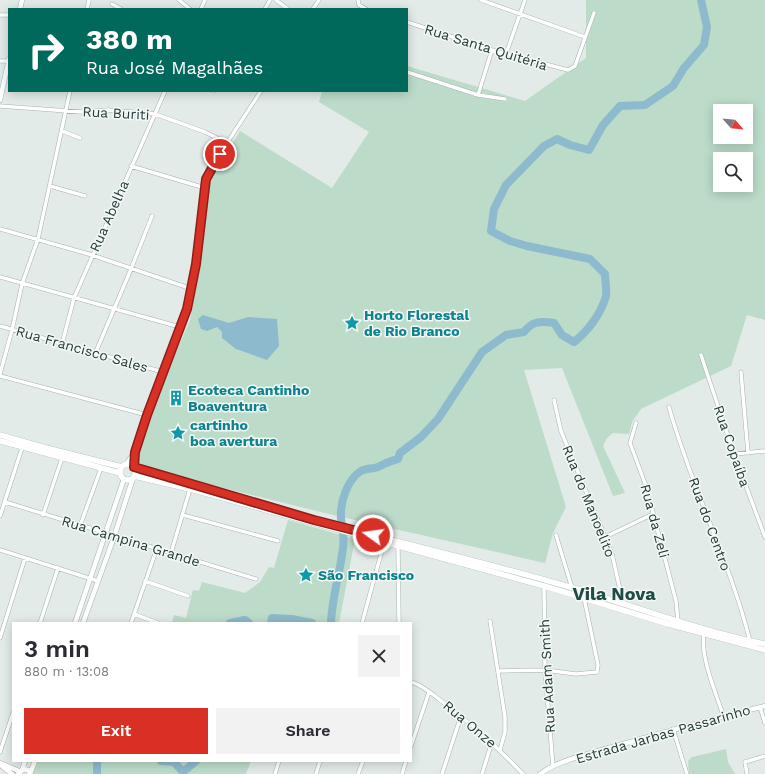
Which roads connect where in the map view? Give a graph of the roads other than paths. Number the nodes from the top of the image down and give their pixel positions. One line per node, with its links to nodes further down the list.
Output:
1 (179, 0): 8 (street)
2 (276, 0): 9 (street)
3 (358, 0): 10 (street)
4 (481, 0): 12 (street)
5 (525, 0): 12 (street)
6 (112, 4): 7 (street)
7 (119, 8)
8 (189, 8)
9 (287, 8)
10 (364, 8)
11 (594, 13): 14 (street)
12 (521, 14): 14 (street); 16 (street)
13 (408, 22): 15 (street, Rua Santa Quitéria)
14 (585, 37): 16 (street, Rua Santa Quitéria)
15 (492, 50): 16 (street, Rua Santa Quitéria); 22 (street)
16 (506, 54)
17 (8, 64): 24 (street)
18 (408, 72): 22 (street)
19 (70, 92): 26 (street)
20 (165, 92): 27 (street, Rua Abelha)
21 (260, 92): 30 (street)
22 (478, 95): 23 (street)
23 (505, 99)
24 (0, 100)
25 (0, 106): 26 (street, Rua Buriti)
26 (66, 111): 27 (street, Rua Buriti); 28 (street)
27 (155, 114): 30 (street, Rua Buriti); 31 (street, Rua Abelha)
28 (62, 131): 29 (street); 32 (street)
29 (80, 138)
30 (227, 143): 33 (street)
31 (131, 166): 33 (street); 38 (street, Rua Abelha)
32 (50, 186): 34 (street); 37 (street)
33 (205, 188): 42 (street)
34 (85, 196)
35 (152, 216): 39 (street)
36 (0, 229): 37 (street)
37 (38, 239): 38 (street); 41 (street)
38 (92, 255): 39 (street); 43 (street, Rua Abelha)
39 (131, 269): 42 (street); 44 (street)
40 (0, 277): 41 (street)
41 (22, 284): 43 (street); 47 (street)
42 (192, 289): 46 (street)
43 (74, 298): 44 (street); 48 (street, Rua Abelha)
44 (114, 310): 46 (street); 49 (street)
45 (0, 326): 47 (street, Rua Francisco Sales)
46 (180, 327): 51 (street)
47 (12, 330): 48 (street, Rua Francisco Sales); 53 (street)
48 (62, 344): 49 (street, Rua Francisco Sales)
49 (95, 354): 51 (street, Rua Francisco Sales)
50 (701, 355): 64 (street, Rua Copaíba)
51 (163, 372): 56 (street)
52 (741, 372): 63 (street)
53 (0, 375): 56 (street)
54 (554, 400): 85 (street, Rua do Manoelito)
55 (669, 407): 115 (street, Rua do Centro)
56 (147, 415): 62 (street)
57 (636, 423): 75 (street, Rua da Zeli)
58 (0, 435): 66 (main road)
59 (0, 441): 60 (main road)
60 (22, 448): 65 (main road); 73 (street)
61 (765, 451): 63 (street)
62 (135, 452): 66 (street); 68 (street)
63 (748, 453): 64 (street)
64 (734, 454): 83 (street, Rua Copaíba)
65 (62, 458): 67 (main road); 76 (street)
66 (124, 466): 68 (main road); 69 (main road)
67 (101, 468): 69 (main road); 79 (street)
68 (135, 468): 70 (main road); 78 (main road)
69 (120, 473): 71 (main road)
70 (134, 477): 71 (main road); 72 (main road); 84 (street)
71 (124, 479): 81 (street)
72 (190, 489): 74 (street); 78 (main road)
73 (5, 502): 76 (street, Rua Campina Grande); 77 (street)
74 (183, 514): 86 (street); 91 (street)
75 (653, 514): 85 (street); 104 (street, Rua da Zeli)
76 (43, 515): 79 (street, Rua Campina Grande)
77 (0, 516)
78 (313, 522): 80 (main road)
79 (80, 526): 81 (street, Rua Campina Grande)
80 (347, 531): 87 (main road); 99 (main road)
81 (107, 534): 84 (street, Rua Campina Grande); 94 (street)
82 (556, 535): 99 (street)
83 (765, 535)
84 (114, 537): 89 (street, Rua Campina Grande); 96 (street)
85 (605, 537): 102 (street, Rua do Manoelito)
86 (278, 541)
87 (384, 543): 88 (main road); 110 (street)
88 (398, 547): 98 (main road); 111 (street)
89 (157, 548): 91 (street, Rua Campina Grande); 97 (street)
90 (0, 550): 92 (street)
91 (170, 553): 95 (street, Rua Campina Grande)
92 (25, 558): 93 (street); 114 (street)
93 (58, 568): 94 (street); 105 (street)
94 (91, 578): 96 (street); 106 (street)
95 (256, 579)
96 (98, 581): 107 (street)
97 (145, 581): 100 (street); 103 (street)
98 (544, 586): 101 (main road); 118 (street, Rua Adam Smith)
99 (572, 588): 102 (main road)
100 (188, 596)
101 (584, 597): 113 (main road); 118 (street)
102 (622, 603): 104 (main road)
103 (134, 614): 108 (street); 109 (street)
104 (678, 621): 115 (main road)
105 (40, 622)
106 (75, 622)
107 (83, 622)
108 (131, 622)
109 (155, 622)
110 (362, 622)
111 (399, 622)
112 (490, 622): 119 (street)
113 (704, 634): 117 (main road); 123 (street)
114 (0, 638)
115 (750, 641): 116 (main road)
116 (765, 644)
117 (765, 650)
118 (546, 670): 119 (street); 139 (street, Rua Adam Smith)
119 (498, 671): 130 (street)
120 (412, 683): 121 (street, Rua Onze)
121 (429, 692): 125 (street, Rua Onze); 129 (street)
122 (763, 706): 123 (street, Estrada Jarbas Passarinho); 126 (street)
123 (723, 715): 127 (street, Estrada Jarbas Passarinho)
124 (12, 716): 131 (street)
125 (461, 716): 128 (street, Rua Onze); 147 (street)
126 (765, 723)
127 (674, 729): 139 (street, Estrada Jarbas Passarinho); 151 (street)
128 (492, 742): 130 (street, Rua Onze); 148 (street)
129 (412, 743)
130 (500, 750): 149 (street, Rua Onze)
131 (0, 752)
132 (765, 756): 152 (street)
133 (25, 762): 140 (street)
134 (35, 762): 142 (street)
135 (279, 762): 143 (street)
136 (320, 762): 144 (street)
137 (363, 762): 145 (street)
138 (406, 762): 146 (street)
139 (553, 766): 150 (street, Estrada Jarbas Passarinho)
140 (20, 772): 141 (street); 142 (street)
141 (12, 774)
142 (30, 774)
143 (275, 774)
144 (316, 774)
145 (358, 774)
146 (402, 774)
147 (442, 774)
148 (482, 774)
149 (523, 774)
150 (540, 774)
151 (686, 774)
152 (747, 774)

